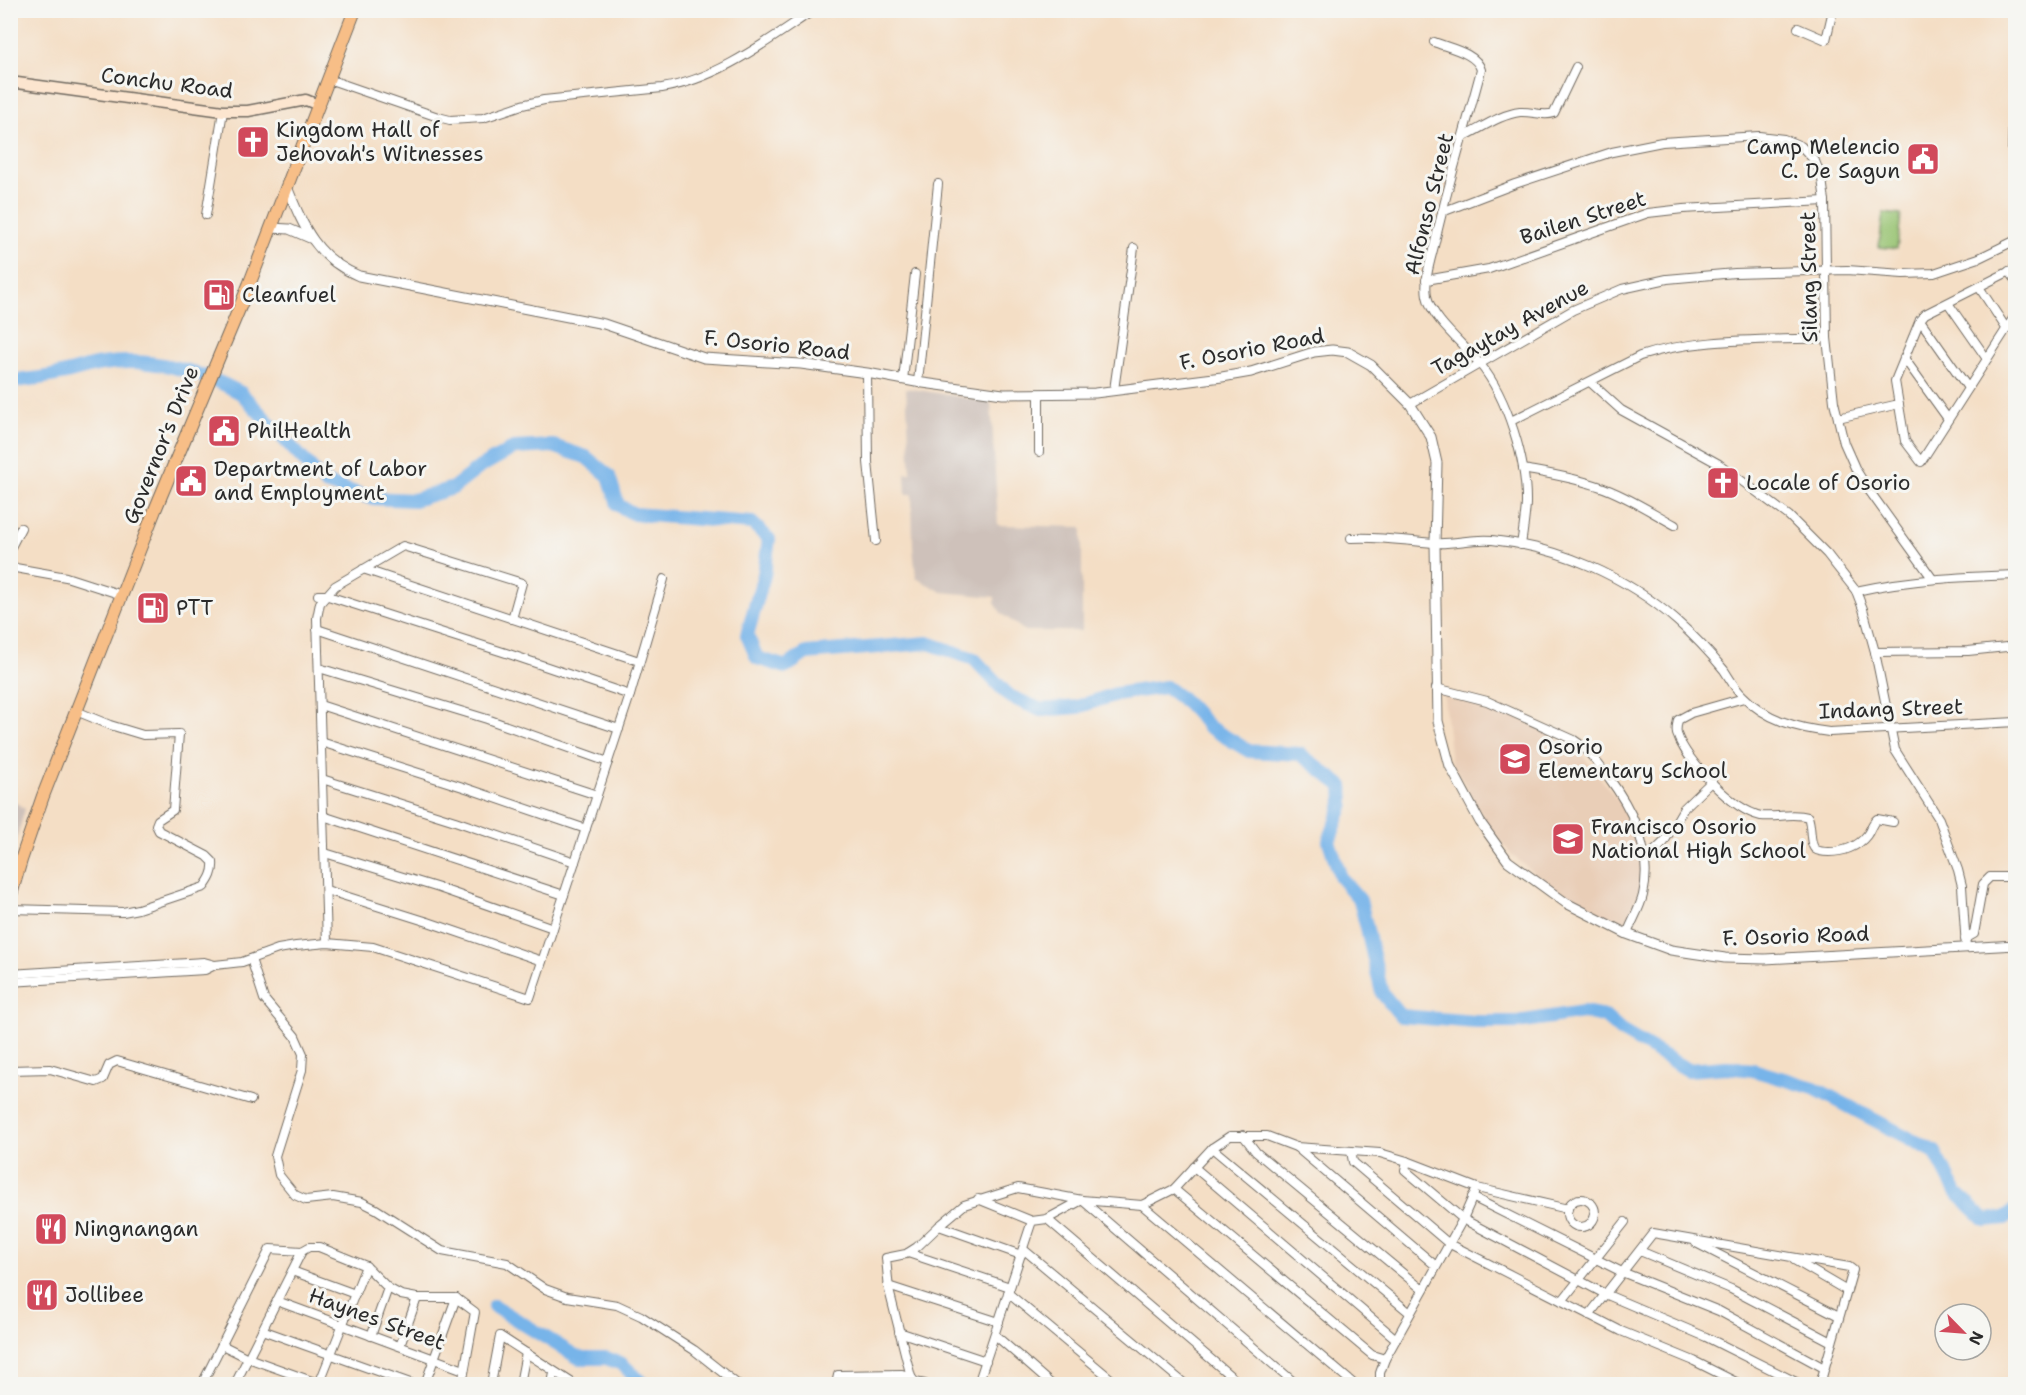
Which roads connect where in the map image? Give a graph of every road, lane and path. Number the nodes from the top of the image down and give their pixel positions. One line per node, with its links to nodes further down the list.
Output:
1 (355, 10): 7 (main road, Governor's Drive)
2 (813, 10): 7 (street)
3 (1833, 10): 4 (street)
4 (1798, 28)
5 (1434, 42): 12 (street, Alfonso Street)
6 (1576, 67): 12 (street)
7 (328, 79): 9 (main road, Governor's Drive)
8 (10, 82): 10 (main road, Conchu Road)
9 (318, 105): 10 (main road, Conchu Road); 15 (main road, Governor's Drive)
10 (223, 111): 18 (street)
11 (2013, 118): 13 (street)
12 (1463, 137): 17 (street, Alfonso Street)
13 (2016, 167)
14 (938, 184): 39 (street)
15 (287, 187): 19 (main road, Governor's Drive); 20 (street, F. Osorio Road)
16 (1825, 201): 17 (street, Silang Street); 24 (street, Silang Street); 26 (street, Bailen Street)
17 (1442, 212): 26 (street, Alfonso Street)
18 (206, 215)
19 (271, 228): 20 (street, F. Osorio Road); 64 (main road, Governor's Drive)
20 (310, 238): 37 (street, F. Osorio Road)
21 (2016, 240): 24 (street, Tagaytay Avenue)
22 (1134, 248): 42 (street)
23 (2012, 269): 27 (street); 28 (street)
24 (1825, 271): 33 (street, Silang Street); 36 (street, Tagaytay Avenue)
25 (915, 274): 38 (street)
26 (1426, 280): 36 (street, Alfonso Street)
27 (2016, 280)
28 (1979, 287): 29 (street); 32 (street)
29 (1948, 303): 31 (street); 35 (street)
30 (2016, 314): 32 (street)
31 (1920, 320): 34 (street); 41 (street)
32 (2006, 328): 35 (street)
33 (1827, 338): 40 (street); 46 (street, Silang Street)
34 (1904, 358): 45 (street); 47 (street)
35 (1987, 359): 41 (street)
36 (1481, 364): 44 (street, Tagaytay Avenue); 48 (street, Alfonso Street)
37 (867, 373): 38 (street, F. Osorio Road); 54 (street)
38 (903, 380): 39 (street, F. Osorio Road)
39 (918, 382): 43 (street, F. Osorio Road)
40 (1590, 382): 48 (street); 63 (street)
41 (1968, 388): 47 (street)
42 (1114, 390): 43 (street, F. Osorio Road); 44 (street, F. Osorio Road)
43 (1039, 394): 49 (street)
44 (1410, 404): 55 (street, F. Osorio Road)
45 (1899, 404): 46 (street); 47 (street)
46 (1838, 418): 61 (street, Silang Street)
47 (1948, 419)
48 (1511, 422): 50 (street, Alfonso Street)
49 (1039, 452)
50 (1524, 469): 51 (street); 56 (street, Alfonso Street)
51 (1675, 525)
52 (21, 528): 57 (street)
53 (1351, 538): 55 (street, Indang Street)
54 (876, 541)
55 (1435, 544): 56 (street, Indang Street); 72 (street, F. Osorio Road)
56 (1521, 545): 74 (street, Indang Street)
57 (10, 549)
58 (10, 567): 64 (street)
59 (363, 569): 65 (street); 66 (street); 66 (street)
60 (2016, 575): 61 (street)
61 (1932, 578): 63 (street)
62 (663, 579): 70 (street)
63 (1856, 591): 69 (street)
64 (122, 595): 76 (main road, Governor's Drive)
65 (321, 595): 67 (street); 73 (street)
66 (512, 619): 70 (street)
67 (318, 629): 71 (street); 78 (street)
68 (2016, 646): 69 (street)
69 (1875, 652): 79 (street)
70 (639, 661): 73 (street)
71 (319, 668): 75 (street); 81 (street)
72 (1436, 688): 89 (street); 97 (street, F. Osorio Road)
73 (630, 695): 78 (street)
74 (1744, 698): 79 (street, Indang Street); 83 (street)
75 (320, 705): 80 (street); 84 (street)
76 (76, 711): 94 (main road, Governor's Drive); 95 (street)
77 (2016, 722): 79 (street, Indang Street)
78 (619, 729): 81 (street)
79 (1892, 729): 99 (street)
80 (321, 742): 82 (street); 87 (street)
81 (608, 762): 84 (street)
82 (322, 779): 85 (street); 90 (street)
83 (1712, 781): 86 (street); 89 (street)
84 (597, 795): 87 (street)
85 (323, 816): 88 (street); 93 (street)
86 (1893, 822)
87 (586, 829): 90 (street)
88 (325, 853): 92 (street); 96 (street)
89 (1645, 860): 97 (street)
90 (574, 862): 93 (street)
91 (2016, 877): 99 (street)
92 (326, 890): 98 (street); 102 (street)
93 (564, 895): 96 (street)
94 (10, 898)
95 (10, 909)
96 (553, 928): 102 (street)
97 (1627, 934): 99 (street, F. Osorio Road)
98 (327, 943): 101 (street); 102 (street)
99 (1966, 944): 100 (street, F. Osorio Road)
100 (2016, 945)
101 (250, 959): 103 (street); 183 (street)
102 (542, 961)
103 (215, 965): 104 (street); 105 (street)
104 (10, 974)
105 (10, 982)
106 (10, 1070): 107 (street)
107 (251, 1100)
108 (1243, 1135): 109 (street); 110 (street); 142 (street)
109 (1296, 1147): 111 (street); 135 (street)
110 (1212, 1148): 113 (street); 150 (street)
111 (1351, 1151): 112 (street); 127 (street)
112 (1407, 1161): 114 (street); 122 (street)
113 (1194, 1167): 115 (street); 159 (street)
114 (1477, 1188): 116 (street); 120 (street)
115 (1174, 1189): 119 (street); 167 (street)
116 (1473, 1197): 122 (street); 133 (street)
117 (978, 1199): 118 (street); 123 (street); 125 (street)
118 (1082, 1200): 119 (street); 121 (street); 191 (street)
119 (1142, 1205): 192 (street)
120 (1568, 1209)
121 (1047, 1219): 123 (street); 190 (street)
122 (1463, 1219): 127 (street); 138 (street)
123 (1032, 1221): 130 (street)
124 (1626, 1222): 133 (street)
125 (939, 1226): 130 (street); 131 (street)
126 (1688, 1239): 129 (street); 132 (street); 152 (street)
127 (1448, 1243): 135 (street); 149 (street)
128 (302, 1251): 134 (street); 136 (street); 161 (street)
129 (1640, 1251): 137 (street); 160 (street)
130 (1022, 1252): 141 (street); 189 (street)
131 (908, 1253): 139 (street); 141 (street)
132 (1788, 1256): 143 (street); 143 (street)
133 (1595, 1258): 137 (street); 138 (street)
134 (366, 1266): 140 (street); 144 (street)
135 (1436, 1266): 142 (street)
136 (292, 1271): 144 (street); 148 (street)
137 (1622, 1272): 145 (street); 169 (street)
138 (1579, 1280): 145 (street); 149 (street)
139 (888, 1286): 153 (street); 156 (street)
140 (388, 1288): 146 (street); 158 (street)
141 (1009, 1290): 153 (street); 188 (street)
142 (1423, 1290): 150 (street)
143 (1847, 1291): 152 (street)
144 (355, 1294): 154 (street)
145 (1605, 1294): 151 (street); 195 (street)
146 (417, 1298): 147 (street); 162 (street)
147 (456, 1298): 166 (street); 170 (street)
148 (277, 1301): 154 (street, Haynes Street); 155 (street)
149 (1562, 1301): 151 (street)
150 (1410, 1313): 159 (street)
151 (1589, 1315): 194 (street)
152 (1839, 1316): 160 (street)
153 (999, 1322): 157 (street)
154 (342, 1325): 158 (street, Haynes Street); 164 (street)
155 (262, 1330): 164 (street); 165 (street)
156 (899, 1332): 168 (street); 172 (street)
157 (994, 1335): 168 (street); 187 (street)
158 (371, 1336): 162 (street, Haynes Street)
159 (1396, 1339): 167 (street)
160 (1832, 1342): 169 (street)
161 (222, 1345): 165 (street); 173 (street)
162 (400, 1346): 166 (street, Haynes Street)
163 (526, 1353): 171 (street); 179 (street); 180 (street)
164 (331, 1355): 175 (street); 176 (street)
165 (248, 1358): 174 (street); 175 (street)
166 (434, 1359): 170 (street, Haynes Street); 177 (street)
167 (1385, 1359): 193 (street)
168 (986, 1361): 186 (street)
169 (1824, 1368): 196 (street)
170 (465, 1370): 178 (street)
171 (554, 1373): 181 (street); 182 (street)
172 (911, 1377): 184 (street); 185 (street)
173 (202, 1384)
174 (235, 1384)
175 (320, 1384)
176 (413, 1384)
177 (425, 1384)
178 (462, 1384)
179 (491, 1384)
180 (520, 1384)
181 (552, 1384)
182 (574, 1384)
183 (737, 1384)
184 (836, 1384)
185 (925, 1384)
186 (978, 1384)
187 (1051, 1384)
188 (1117, 1384)
189 (1185, 1384)
190 (1240, 1384)
191 (1296, 1384)
192 (1354, 1384)
193 (1380, 1384)
194 (1740, 1384)
195 (1800, 1384)
196 (1820, 1384)

